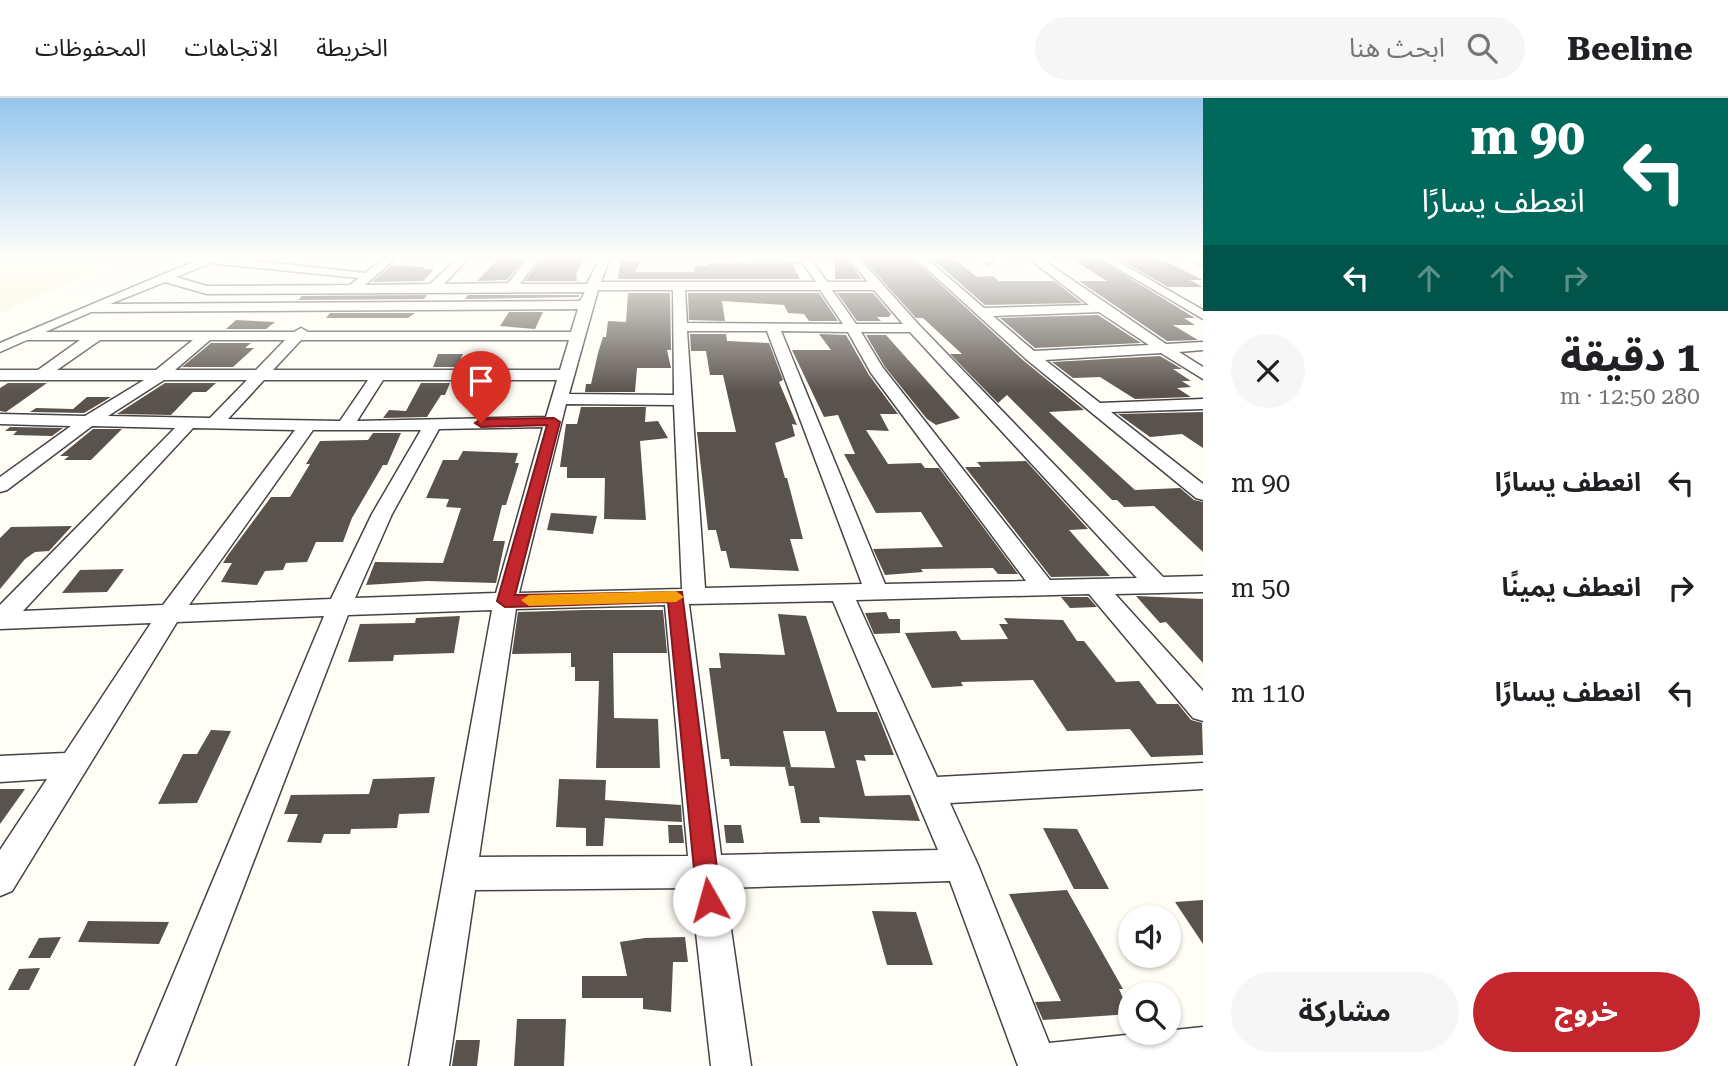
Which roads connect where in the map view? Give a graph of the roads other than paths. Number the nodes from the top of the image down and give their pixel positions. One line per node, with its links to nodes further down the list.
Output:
1 (100, 303): 12 (street)
2 (177, 303): 13 (street)
3 (368, 303): 11 (street)
4 (586, 303): 22 (street)
5 (679, 303): 17 (street)
6 (835, 303): 20 (street)
7 (892, 303): 18 (street)
8 (972, 303): 15 (street)
9 (1094, 303): 14 (street)
10 (1183, 303): 16 (street)
11 (328, 305): 13 (street); 25 (street)
12 (89, 308): 13 (street); 21 (street)
13 (170, 308)
14 (1102, 309): 15 (street); 28 (street)
15 (982, 312): 29 (street)
16 (1203, 315)
17 (679, 327): 19 (street); 37 (street)
18 (914, 328): 20 (street); 51 (street)
19 (773, 329): 20 (street); 54 (street)
20 (853, 329): 53 (street)
21 (24, 336): 23 (street); 27 (street)
22 (578, 336): 25 (street); 36 (street)
23 (95, 337): 24 (street); 32 (street)
24 (205, 337): 25 (street); 33 (street)
25 (295, 338): 34 (street)
26 (1203, 346): 28 (street)
27 (0, 348)
28 (1163, 348): 29 (street); 30 (street)
29 (1031, 356): 39 (street)
30 (1203, 374)
31 (0, 375): 32 (street)
32 (41, 376): 33 (street)
33 (159, 376): 34 (street); 41 (street)
34 (258, 376): 35 (street); 44 (street)
35 (377, 377): 36 (street); 46 (street)
36 (560, 399): 37 (street); 42 (street); 57 (street)
37 (682, 400): 56 (street)
38 (1203, 404): 39 (street)
39 (1094, 408): 47 (street)
40 (0, 419): 41 (street)
41 (88, 421): 43 (street); 48 (street)
42 (433, 424): 46 (street); 58 (street)
43 (187, 425): 44 (street); 60 (street)
44 (213, 425): 45 (street)
45 (308, 425): 46 (street); 59 (street)
46 (345, 426)
47 (1193, 477): 49 (street)
48 (0, 486)
49 (1203, 494)
50 (1203, 584): 51 (street)
51 (1157, 585): 52 (street)
52 (1096, 586): 53 (street); 61 (street)
53 (1043, 587): 54 (street)
54 (876, 590): 55 (street)
55 (841, 592): 56 (street); 65 (street)
56 (685, 596): 57 (street); 67 (street)
57 (505, 601): 58 (street); 68 (street)
58 (339, 608): 59 (street); 72 (street)
59 (170, 613): 60 (street); 62 (street)
60 (0, 620)
61 (1203, 710)
62 (71, 765): 63 (street); 69 (street)
63 (0, 769)
64 (1203, 776): 65 (street)
65 (928, 791): 66 (street)
66 (961, 865): 67 (street); 71 (street)
67 (706, 872): 68 (street); 74 (street)
68 (460, 874): 73 (street)
69 (0, 879)
70 (1203, 1047): 71 (street)
71 (1037, 1065)
72 (155, 1066)
73 (429, 1066)
74 (731, 1066)

